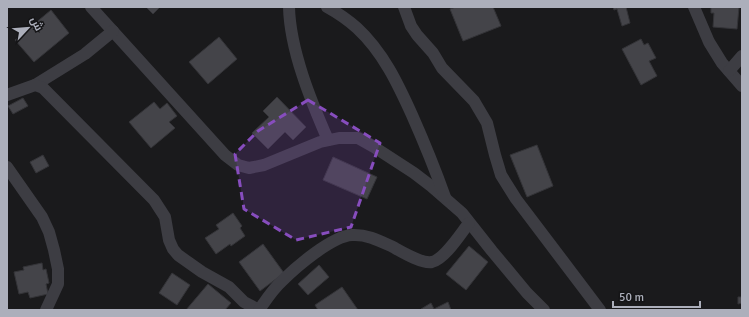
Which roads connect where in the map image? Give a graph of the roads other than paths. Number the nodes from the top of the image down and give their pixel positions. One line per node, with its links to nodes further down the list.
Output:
1 (92, 7): 6 (street)
2 (289, 7): 12 (street)
3 (327, 7): 14 (street)
4 (404, 7): 19 (street)
5 (694, 7): 8 (street)
6 (113, 31): 9 (street); 12 (street)
7 (742, 56): 8 (street)
8 (729, 72): 10 (street)
9 (35, 85): 11 (street); 17 (street)
10 (742, 86)
11 (7, 95)
12 (328, 140): 14 (street)
13 (7, 167): 16 (street)
14 (446, 199): 15 (street)
15 (469, 223): 17 (street); 18 (street)
16 (46, 310)
17 (259, 310)
18 (544, 310)
19 (600, 310)

